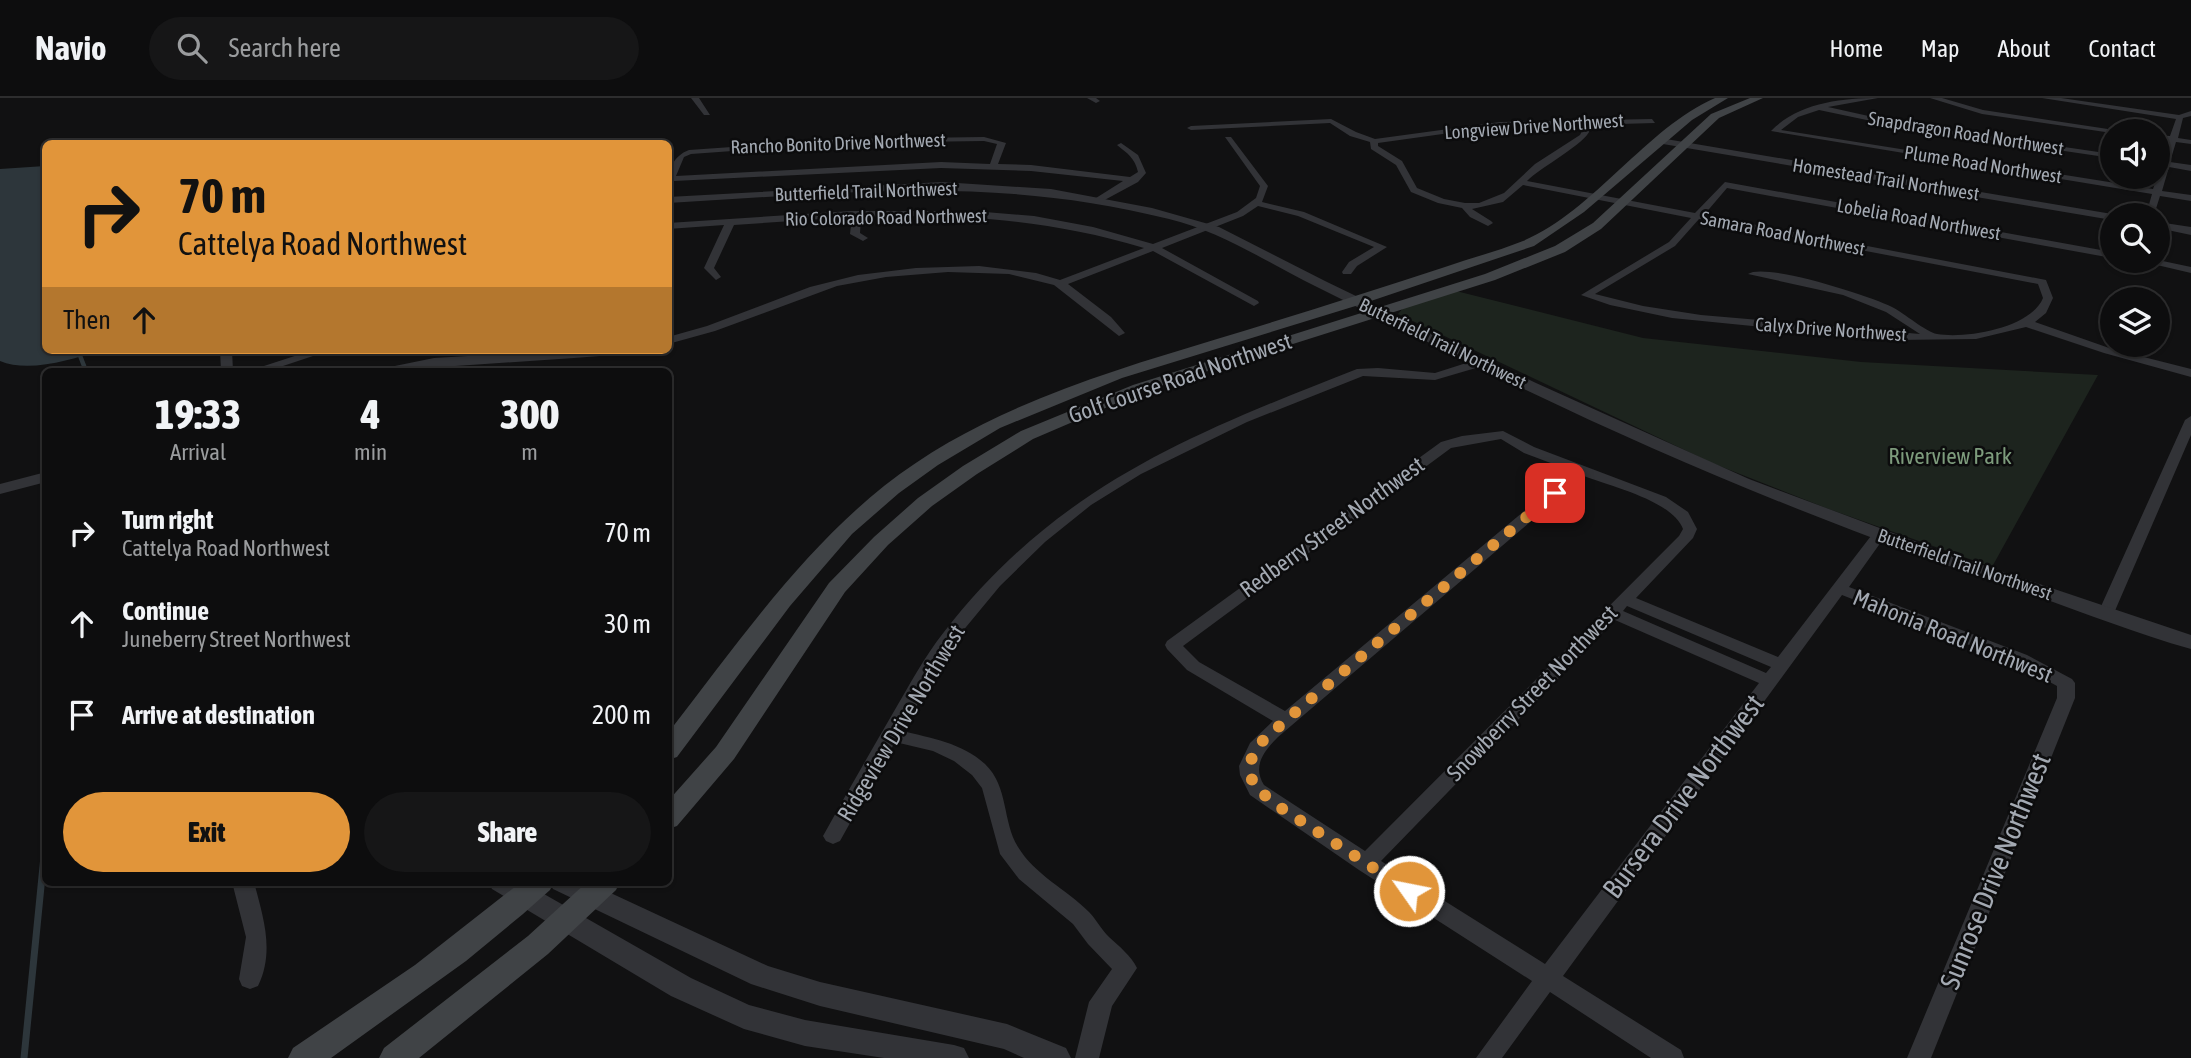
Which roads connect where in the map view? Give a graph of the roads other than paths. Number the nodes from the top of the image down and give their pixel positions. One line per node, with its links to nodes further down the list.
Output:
1 (695, 98): 9 (street)
2 (1723, 98): 19 (main road, Golf Course Road Northwest)
3 (1758, 98): 22 (main road, Golf Course Road Northwest)
4 (1874, 98): 7 (street)
5 (1934, 98): 14 (street)
6 (2046, 98): 10 (street)
7 (1821, 108): 24 (street, Snapdragon Road Northwest); 33 (street, Plume Road Northwest)
8 (2191, 113): 10 (street)
9 (707, 114)
10 (2180, 117): 17 (street)
11 (1575, 121): 12 (street, Longview Drive Northwest); 18 (street, Longview Drive Northwest); 31 (street)
12 (1652, 121)
13 (1191, 128): 18 (street)
14 (2100, 129)
15 (1228, 139): 39 (street)
16 (2170, 139): 17 (street)
17 (2173, 139): 20 (street); 23 (street)
18 (1374, 141): 41 (street)
19 (1660, 141): 22 (street, Homestead Trail Northwest); 34 (main road, Golf Course Road Northwest)
20 (2191, 142)
21 (1121, 145): 29 (street)
22 (1683, 145): 38 (main road, Golf Course Road Northwest); 43 (street, Homestead Trail Northwest)
23 (2170, 145)
24 (2100, 154)
25 (2170, 165): 27 (street)
26 (993, 166): 28 (street, Rancho Bonito Drive Northwest); 29 (street); 30 (street)
27 (2191, 168)
28 (672, 175)
29 (1135, 180): 37 (street)
30 (672, 181)
31 (1524, 183): 34 (street, Samara Road Northwest); 41 (street)
32 (2157, 189): 33 (street)
33 (2157, 192): 35 (street, Plume Road Northwest); 40 (street)
34 (1595, 197): 38 (street, Samara Road Northwest); 60 (main road, Golf Course Road Northwest)
35 (2191, 198)
36 (672, 200): 37 (street, Butterfield Trail Northwest)
37 (1099, 200): 48 (street, Butterfield Trail Northwest)
38 (1623, 202): 44 (street, Samara Road Northwest); 62 (main road, Golf Course Road Northwest)
39 (1257, 203): 48 (street); 56 (street)
40 (2154, 203)
41 (1465, 206): 46 (street)
42 (857, 215): 45 (street, Rio Colorado Road Northwest); 51 (street); 52 (street, Rio Colorado Road Northwest)
43 (2100, 215)
44 (1696, 216): 53 (street, Lobelia Road Northwest); 63 (street, Samara Road Northwest); 65 (street, Calyx Drive Northwest)
45 (730, 222): 47 (street, Rio Colorado Road Northwest); 58 (street)
46 (1488, 223)
47 (672, 226)
48 (1206, 227): 52 (street); 60 (street, Butterfield Trail Northwest)
49 (2170, 227): 50 (street)
50 (2191, 231)
51 (863, 238)
52 (1152, 247): 59 (street); 61 (street, Rio Colorado Road Northwest)
53 (2100, 253)
54 (2170, 266): 55 (street)
55 (2191, 270)
56 (1347, 272)
57 (1753, 274): 65 (street)
58 (716, 277)
59 (1059, 284): 64 (street); 66 (street)
60 (1357, 301): 62 (street, Butterfield Trail Northwest); 87 (main road, Golf Course Road Northwest)
61 (1254, 303)
62 (1378, 312): 69 (street, Butterfield Trail Northwest); 88 (main road, Golf Course Road Northwest)
63 (2026, 323): 65 (street, Calyx Drive Northwest); 72 (street)
64 (1119, 333)
65 (1930, 336)
66 (672, 340)
67 (312, 354): 70 (street)
68 (545, 354): 71 (street)
69 (1482, 362): 77 (street, Butterfield Trail Northwest); 86 (street, Ridgeview Drive Northwest)
70 (265, 368)
71 (405, 368)
72 (2191, 373)
73 (2191, 421): 81 (street)
74 (1582, 470): 79 (street, Snowberry Street Northwest); 85 (street); 85 (street, Redberry Street Northwest)
75 (42, 478): 76 (street)
76 (0, 489)
77 (1879, 535): 78 (street, Bursera Drive Northwest); 81 (street, Butterfield Trail Northwest)
78 (1840, 589): 83 (street, Bursera Drive Northwest); 84 (street, Mahonia Road Northwest)
79 (1624, 599): 80 (street, Snowberry Street Northwest); 83 (street)
80 (1611, 612): 83 (street); 90 (street, Snowberry Street Northwest)
81 (2106, 613): 82 (street, Butterfield Trail Northwest)
82 (2191, 642)
83 (1775, 673): 96 (street, Bursera Drive Northwest)
84 (2066, 683): 105 (street, Sunrose Drive Northwest)
85 (1286, 720): 90 (street)
86 (889, 734): 89 (street, Ridgeview Drive Northwest); 102 (street)
87 (672, 746)
88 (672, 813)
89 (833, 836)
90 (1366, 864): 96 (street)
91 (244, 886): 97 (street)
92 (580, 886): 94 (street)
93 (521, 887): 95 (street); 98 (main road)
94 (598, 890): 95 (main road); 101 (street)
95 (565, 921): 99 (main road); 100 (street)
96 (1546, 978): 103 (street, Bursera Drive Northwest); 104 (street)
97 (250, 979)
98 (304, 1058)
99 (395, 1058)
100 (954, 1058)
101 (1056, 1058)
102 (1087, 1058)
103 (1488, 1058)
104 (1672, 1058)
105 (1919, 1058)

